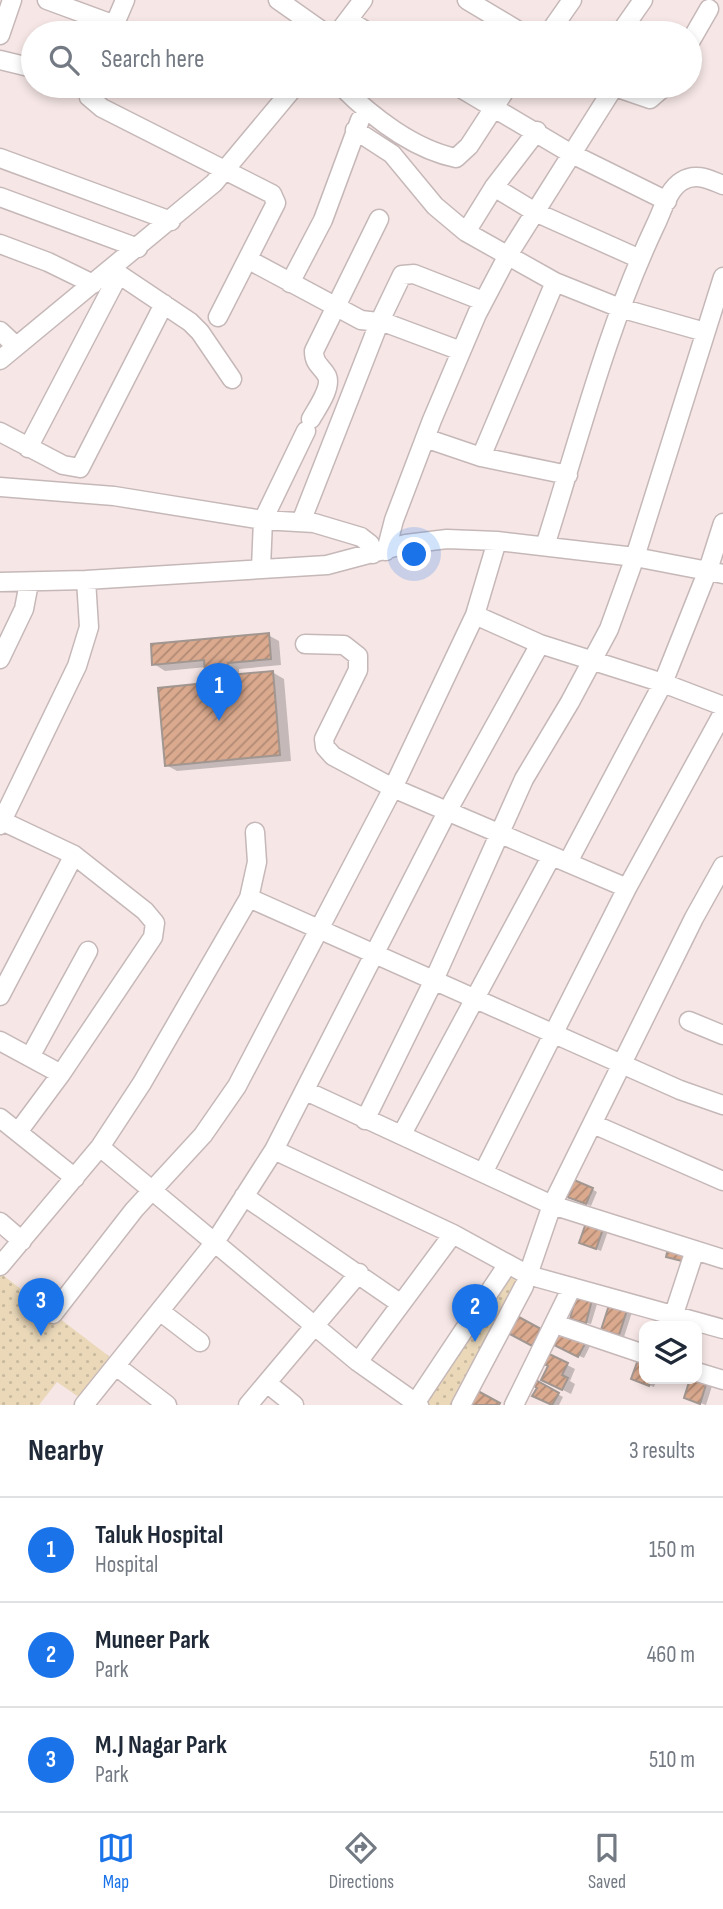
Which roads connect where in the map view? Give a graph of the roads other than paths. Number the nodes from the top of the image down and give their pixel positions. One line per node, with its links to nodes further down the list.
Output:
1 (12, 0): 19 (street)
2 (47, 0): 10 (street)
3 (125, 0): 11 (street)
4 (278, 0): 12 (street)
5 (363, 0): 13 (street)
6 (467, 0): 14 (street)
7 (572, 0): 15 (street)
8 (643, 0): 16 (street)
9 (705, 4): 17 (street); 18 (street)
10 (95, 21)
11 (116, 21)
12 (308, 21)
13 (347, 21)
14 (502, 21)
15 (557, 21)
16 (629, 21)
17 (698, 21)
18 (723, 22)
19 (0, 35)
20 (0, 60): 21 (street)
21 (21, 65)
22 (90, 98): 34 (street)
23 (285, 98): 34 (street)
24 (354, 98): 29 (street)
25 (478, 98): 28 (street)
26 (498, 98): 28 (street)
27 (605, 98): 32 (street)
28 (492, 106): 29 (street); 31 (street)
29 (365, 109): 30 (street)
30 (355, 130): 42 (street); 51 (street)
31 (537, 131): 32 (street); 36 (street)
32 (570, 153): 38 (street); 39 (street)
33 (0, 158): 41 (street)
34 (226, 171): 41 (street); 47 (street)
35 (723, 185): 38 (street)
36 (494, 187): 39 (street); 42 (street)
37 (0, 197): 44 (street)
38 (667, 201): 46 (street)
39 (535, 212): 45 (street); 46 (street)
40 (379, 219): 55 (street)
41 (171, 221): 44 (street)
42 (466, 232): 45 (street)
43 (0, 244): 52 (street)
44 (138, 248): 48 (street)
45 (508, 255): 50 (street); 53 (street)
46 (640, 259): 56 (street)
47 (249, 260): 51 (street); 57 (street)
48 (115, 271): 52 (street); 54 (street); 67 (street)
49 (723, 277): 60 (street)
50 (555, 282): 56 (street); 68 (street)
51 (290, 283): 55 (street)
52 (93, 284): 61 (street)
53 (483, 301): 58 (street); 62 (street)
54 (164, 304): 64 (street); 67 (street)
55 (335, 307): 58 (street); 71 (street)
56 (620, 308): 60 (street); 69 (street)
57 (218, 317)
58 (379, 323): 62 (street); 72 (street)
59 (0, 331): 61 (street)
60 (705, 332): 77 (street)
61 (16, 346): 63 (street)
62 (461, 351): 66 (street)
63 (0, 360)
64 (232, 379)
65 (0, 432): 67 (street)
66 (425, 438): 68 (street); 76 (street)
67 (28, 448)
68 (481, 457): 69 (street)
69 (568, 475): 75 (street)
70 (0, 487): 71 (street)
71 (262, 520): 72 (street); 78 (street)
72 (301, 522): 76 (street)
73 (723, 523): 79 (street)
74 (497, 541): 75 (street); 76 (street); 83 (street)
75 (545, 547): 77 (street)
76 (379, 552): 78 (street)
77 (635, 557): 79 (street); 87 (street)
78 (261, 568): 80 (street)
79 (716, 572): 88 (street)
80 (86, 580): 82 (street); 93 (street)
81 (0, 582): 82 (street)
82 (29, 583): 86 (street)
83 (475, 615): 85 (street); 91 (street)
84 (304, 644): 91 (street)
85 (540, 644): 87 (street); 92 (street)
86 (0, 659)
87 (590, 660): 88 (street); 95 (street)
88 (663, 683): 89 (street); 97 (street)
89 (723, 706)
90 (723, 713): 99 (street)
91 (393, 788): 92 (street); 101 (street)
92 (448, 810): 95 (street); 103 (street)
93 (1, 823): 96 (street)
94 (255, 832): 100 (street)
95 (500, 833): 97 (street); 104 (street)
96 (74, 855): 105 (street); 113 (street)
97 (560, 860): 99 (street); 106 (street)
98 (723, 866): 112 (street)
99 (627, 888): 108 (street)
100 (249, 898): 101 (street); 121 (street)
101 (319, 928): 103 (street); 126 (street)
102 (88, 951): 111 (street)
103 (375, 954): 104 (street); 114 (street)
104 (434, 980): 106 (street); 117 (street)
105 (0, 996)
106 (474, 996): 108 (street); 120 (street)
107 (689, 1021): 109 (street)
108 (555, 1034): 112 (street); 123 (street)
109 (723, 1035)
110 (0, 1041): 111 (street)
111 (30, 1057): 113 (street)
112 (623, 1064): 115 (street); 118 (street)
113 (61, 1074): 119 (street)
114 (306, 1091): 117 (street); 122 (street)
115 (723, 1105)
116 (0, 1118): 119 (street)
117 (365, 1120): 120 (street)
118 (593, 1124): 125 (street); 128 (street)
119 (18, 1132): 124 (street)
120 (402, 1134): 123 (street)
121 (100, 1147): 124 (street); 126 (street)
122 (274, 1150): 127 (street); 130 (street)
123 (484, 1171): 128 (street)
124 (75, 1178): 131 (street)
125 (723, 1181)
126 (153, 1188): 132 (street); 142 (street)
127 (244, 1196): 132 (street); 137 (street)
128 (552, 1205): 133 (street); 138 (street)
129 (0, 1222): 131 (street)
130 (453, 1234): 135 (street); 140 (street)
131 (22, 1241): 136 (street)
132 (215, 1242): 141 (street); 146 (street)
133 (695, 1250): 134 (street); 143 (street)
134 (723, 1259)
135 (508, 1264): 138 (street); 155 (street)
136 (0, 1266)
137 (359, 1273): 140 (street); 146 (street)
138 (526, 1280): 139 (street); 160 (street)
139 (572, 1287): 143 (street); 144 (street)
140 (401, 1304): 150 (street)
141 (161, 1312): 148 (street); 151 (street)
142 (53, 1314)
143 (672, 1321)
144 (555, 1324): 149 (street); 161 (street)
145 (702, 1326): 147 (street)
146 (316, 1328): 150 (street); 154 (street)
147 (723, 1329)
148 (200, 1342)
149 (639, 1352)
150 (358, 1362): 155 (street)
151 (116, 1366): 156 (street); 157 (street)
152 (702, 1374): 153 (street)
153 (723, 1380)
154 (267, 1383): 158 (street); 159 (street)
155 (416, 1404)
156 (84, 1405)
157 (167, 1405)
158 (248, 1405)
159 (294, 1405)
160 (461, 1405)
161 (514, 1405)

